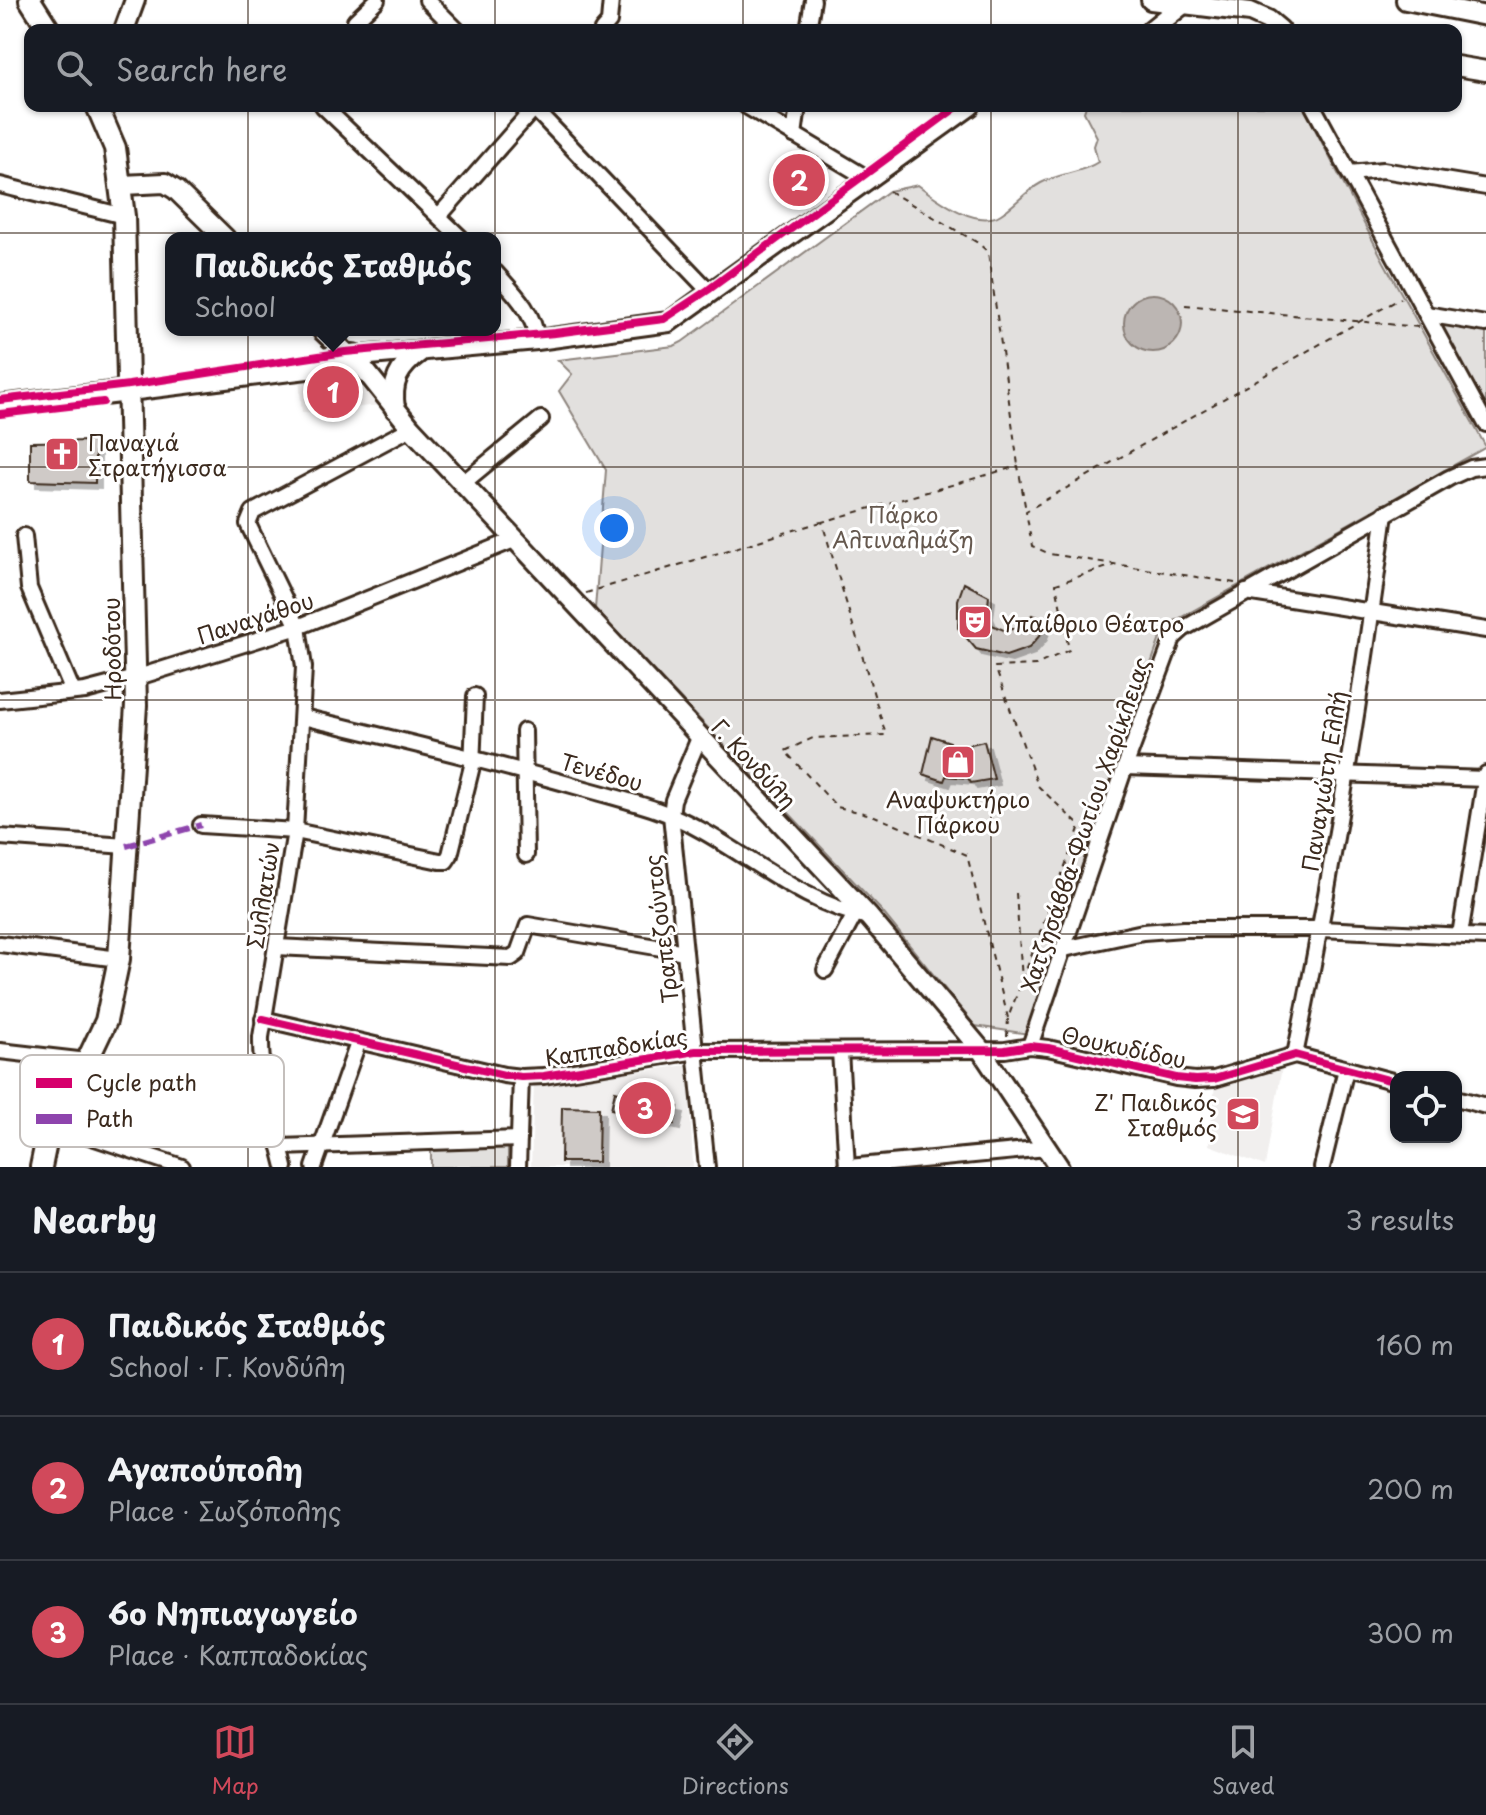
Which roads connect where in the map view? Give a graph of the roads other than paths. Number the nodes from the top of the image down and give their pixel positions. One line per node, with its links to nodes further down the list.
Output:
1 (30, 0): 13 (main road)
2 (135, 0): 14 (street)
3 (377, 0): 12 (street)
4 (427, 0): 15 (street)
5 (611, 0): 16 (street)
6 (813, 0): 17 (street)
7 (1151, 0): 9 (street)
8 (1406, 0): 11 (street)
9 (1182, 5): 10 (street); 18 (street)
10 (1251, 6): 19 (street)
11 (1486, 16)
12 (355, 21)
13 (45, 24)
14 (126, 24)
15 (451, 24)
16 (605, 24)
17 (809, 24)
18 (1158, 24)
19 (1273, 24)
20 (1462, 67): 21 (street)
21 (1486, 71)
22 (103, 112): 34 (main road, Ηροδότου)
23 (329, 112): 37 (street)
24 (530, 112): 37 (street)
25 (539, 112): 41 (street)
26 (756, 112): 30 (street)
27 (797, 112): 30 (street)
28 (961, 112): 32 (street)
29 (1316, 112): 31 (street)
30 (794, 135): 32 (street)
31 (1349, 173): 35 (street); 42 (street)
32 (867, 178): 41 (street)
33 (0, 185): 36 (street)
34 (122, 185): 36 (main road, Ηροδότου); 38 (street)
35 (1486, 187)
36 (124, 216): 48 (main road, Ηροδότου)
37 (439, 216): 39 (street)
38 (218, 232)
39 (455, 232)
40 (501, 280): 45 (street)
41 (711, 293): 45 (street)
42 (1424, 321): 43 (street); 52 (street)
43 (1486, 324)
44 (328, 336): 47 (street)
45 (537, 340): 46 (street)
46 (420, 352): 47 (street); 50 (street)
47 (354, 361): 48 (street); 50 (street, Γ. Κονδύλη)
48 (129, 391): 49 (main road); 63 (main road, Ηροδότου)
49 (0, 406)
50 (395, 409): 53 (street, Γ. Κονδύλη)
51 (541, 419): 55 (street)
52 (1486, 424)
53 (411, 428): 55 (street, Γ. Κονδύλη); 61 (street, Συλλατών)
54 (1486, 466): 56 (street, Χατζησάββα-Φωτίου Χαρίκλειας)
55 (463, 483): 58 (street, Γ. Κονδύλη)
56 (1385, 513): 59 (street, Χατζησάββα-Φωτίου Χαρίκλειας); 60 (street, Παναγιώτη Ελλή)
57 (24, 536): 64 (street)
58 (514, 540): 61 (street, Παναγάθου); 69 (street, Γ. Κονδύλη)
59 (1243, 588): 60 (street); 71 (street, Χατζησάββα-Φωτίου Χαρίκλειας)
60 (1372, 611): 62 (street); 73 (street, Παναγιώτη Ελλή)
61 (298, 627): 63 (street, Παναγάθου); 67 (street, Συλλατών)
62 (1486, 630)
63 (135, 678): 64 (street, Παναγάθου); 79 (main road, Ηροδότου)
64 (73, 692): 66 (street, Παναγάθου)
65 (475, 696): 70 (street)
66 (0, 700)
67 (303, 717): 70 (street, Τενέδου); 77 (street, Συλλατών)
68 (524, 731): 72 (street)
69 (699, 738): 75 (street, Τραπεζούντος); 81 (street, Γ. Κονδύλη)
70 (473, 758): 72 (street, Τενέδου); 77 (street)
71 (1125, 767): 73 (street); 87 (street, Χατζησάββα-Φωτίου Χαρίκλειας)
72 (524, 771): 75 (street, Τενέδου); 80 (street)
73 (1347, 774): 74 (street); 82 (street, Παναγιώτη Ελλή)
74 (1486, 777): 83 (street)
75 (671, 815): 81 (street, Τενέδου); 88 (street, Τραπεζούντος)
76 (201, 825): 77 (street)
77 (295, 831): 86 (street, Συλλατών)
78 (0, 837): 79 (street)
79 (126, 846): 89 (main road, Ηροδότου)
80 (526, 855)
81 (862, 916): 90 (street); 94 (street, Γ. Κονδύλη)
82 (1321, 929): 83 (street); 87 (street); 101 (street, Παναγιώτη Ελλή)
83 (1460, 935): 84 (street)
84 (1486, 937)
85 (0, 944): 89 (street)
86 (276, 947): 88 (street); 91 (street, Συλλατών)
87 (1064, 949): 93 (street, Χατζησάββα-Φωτίου Χαρίκλειας)
88 (685, 952): 96 (street, Τραπεζούντος)
89 (119, 959): 99 (main road, Ηροδότου)
90 (825, 970)
91 (263, 1019): 92 (street, Καππαδοκίας); 100 (street, Συλλατών)
92 (358, 1043): 103 (street, Καππαδοκίας); 108 (street)
93 (1030, 1046): 94 (street, Θουκυδίδου); 101 (street, Θουκυδίδου)
94 (981, 1050): 97 (street, Καππαδοκίας); 113 (street, Γ. Κονδύλη)
95 (0, 1051): 98 (street)
96 (696, 1051): 97 (street, Καππαδοκίας); 103 (street, Καππαδοκίας); 119 (street, Τραπεζούντος)
97 (840, 1051): 120 (street)
98 (35, 1055)
99 (90, 1055)
100 (261, 1055)
101 (1295, 1055): 102 (street)
102 (1346, 1069): 104 (street); 122 (street)
103 (521, 1077): 107 (street)
104 (1390, 1080)
105 (1462, 1100): 106 (street)
106 (1486, 1106)
107 (519, 1139): 108 (street); 118 (street)
108 (323, 1145): 112 (street); 117 (street)
109 (45, 1147): 114 (main road, Ηροδότου)
110 (122, 1147): 115 (street)
111 (280, 1147): 116 (street, Συλλατών)
112 (284, 1147)
113 (1047, 1148): 120 (street); 121 (street, Γ. Κονδύλη)
114 (41, 1167)
115 (182, 1167)
116 (285, 1167)
117 (314, 1167)
118 (518, 1167)
119 (707, 1167)
120 (848, 1167)
121 (1059, 1167)
122 (1322, 1167)

